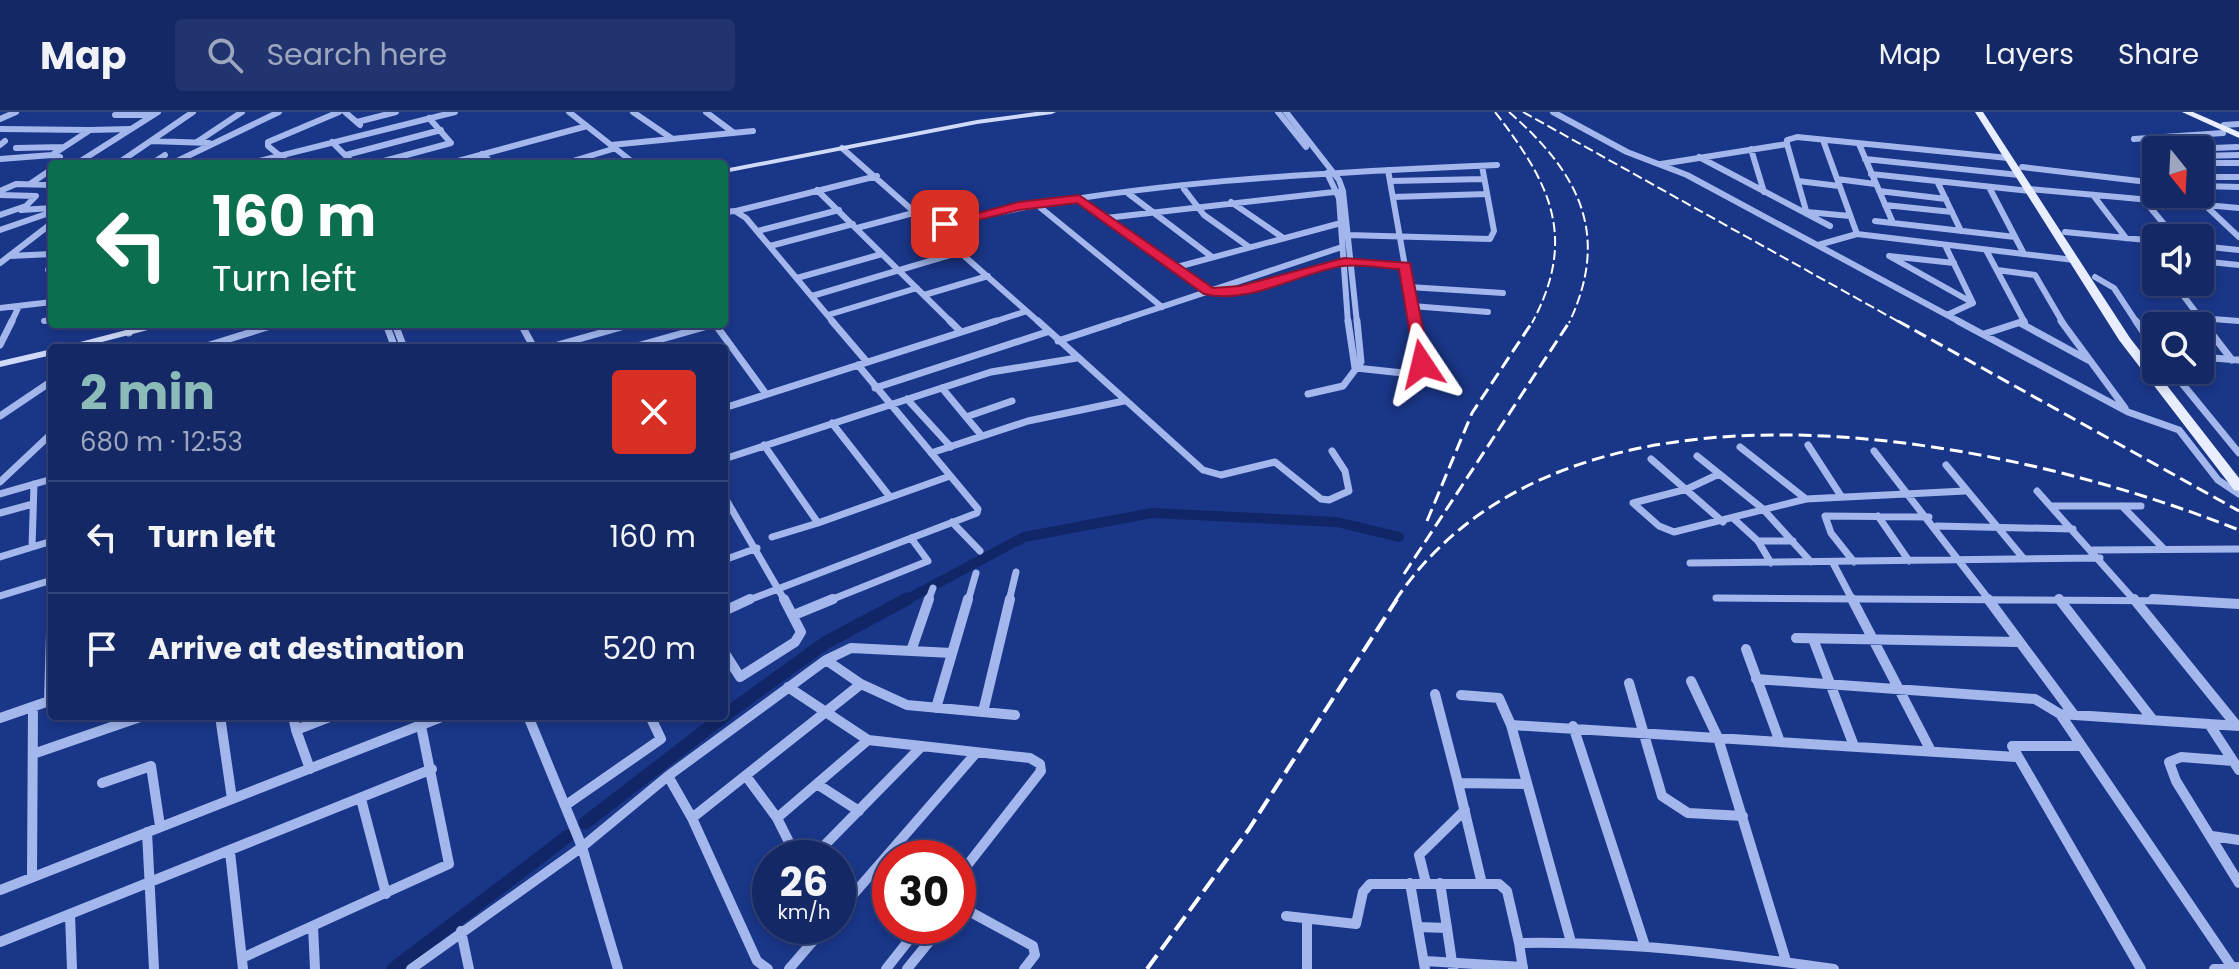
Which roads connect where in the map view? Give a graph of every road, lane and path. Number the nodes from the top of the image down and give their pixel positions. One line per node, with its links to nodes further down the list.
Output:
1 (16, 112): 22 (street)
2 (193, 112): 41 (street)
3 (242, 112): 25 (street)
4 (279, 112): 27 (street)
5 (342, 112): 23 (street); 59 (street)
6 (395, 112): 23 (street)
7 (455, 112): 21 (street)
8 (569, 112): 26 (street)
9 (721, 112): 17 (street)
10 (1052, 112): 51 (street)
11 (1278, 112): 92 (street)
12 (1286, 112): 92 (street)
13 (1553, 112): 84 (street)
14 (2186, 112): 28 (main road)
15 (2193, 112): 28 (main road)
16 (637, 113): 38 (street)
17 (708, 113): 35 (street)
18 (118, 114): 19 (street); 31 (street)
19 (155, 114): 30 (street)
20 (1985, 115): 66 (main road); 90 (main road)
21 (429, 118): 32 (street); 34 (street)
22 (0, 119)
23 (357, 122): 34 (street)
24 (2239, 124): 28 (street)
25 (221, 126): 27 (street); 42 (street)
26 (587, 126): 49 (street); 56 (street)
27 (249, 128): 45 (street)
28 (2222, 128): 36 (main road); 39 (street); 52 (street)
29 (0, 129): 31 (street)
30 (130, 129): 31 (street); 70 (street)
31 (94, 130): 48 (street)
32 (441, 130): 37 (street); 53 (street)
33 (753, 131): 35 (street)
34 (366, 133): 43 (street)
35 (734, 133): 38 (street)
36 (2239, 133)
37 (423, 135): 44 (street); 53 (street)
38 (671, 138): 49 (street)
39 (2134, 139)
40 (1823, 140): 46 (street); 47 (street); 103 (street)
41 (150, 141): 42 (street); 71 (street)
42 (196, 142): 45 (street)
43 (332, 142): 59 (street); 60 (street)
44 (395, 142): 60 (street); 61 (street)
45 (213, 143): 73 (street)
46 (1787, 144): 54 (street); 100 (street)
47 (1859, 144): 62 (street); 68 (street)
48 (64, 147): 50 (street); 57 (street)
49 (614, 147): 80 (street); 81 (street)
50 (16, 148)
51 (842, 148): 87 (street); 95 (street)
52 (2238, 148): 55 (street)
53 (434, 149): 61 (street)
54 (1751, 149): 65 (street); 115 (street)
55 (2214, 149)
56 (482, 154): 78 (street); 79 (street)
57 (52, 155): 67 (street); 69 (street)
58 (165, 155): 72 (street)
59 (282, 155): 74 (street); 75 (street)
60 (346, 155): 76 (street)
61 (409, 155): 77 (street)
62 (1969, 155): 66 (street); 89 (street)
63 (2239, 155): 64 (street)
64 (2214, 156)
65 (1698, 157): 84 (street); 115 (street)
66 (2008, 158): 90 (main road)
67 (0, 159)
68 (1865, 159): 89 (street); 94 (street)
69 (59, 160)
70 (82, 160)
71 (123, 160)
72 (157, 160)
73 (179, 160)
74 (263, 160)
75 (286, 160)
76 (350, 160)
77 (389, 160)
78 (461, 160)
79 (489, 160)
80 (575, 160)
81 (630, 160)
82 (2214, 163): 83 (street)
83 (2239, 163)
84 (1661, 164): 166 (street)
85 (1497, 165): 86 (street)
86 (1482, 166): 88 (street); 98 (street)
87 (728, 170)
88 (1388, 170): 92 (street); 99 (street)
89 (1977, 171): 90 (street)
90 (2020, 171): 102 (street); 112 (main road)
91 (48, 172): 104 (street)
92 (1330, 172): 93 (street); 113 (street)
93 (1318, 173): 110 (street); 120 (street)
94 (1871, 174): 101 (street); 105 (street)
95 (877, 176): 111 (street); 138 (street)
96 (2214, 177): 97 (street)
97 (2239, 177)
98 (1484, 179): 99 (street); 118 (street)
99 (1391, 181): 121 (street)
100 (1798, 181): 103 (street); 141 (street)
101 (1937, 181): 108 (street); 122 (street)
102 (2142, 182)
103 (1838, 183): 105 (street); 143 (street)
104 (30, 184): 106 (street); 116 (street)
105 (1875, 184): 114 (street)
106 (48, 185)
107 (2214, 186): 109 (street)
108 (1989, 187): 112 (street); 162 (street)
109 (2239, 187)
110 (1184, 189): 117 (street); 127 (street)
111 (817, 190): 133 (street); 135 (street)
112 (2032, 190): 119 (street); 157 (main road); 180 (main road)
113 (1340, 191): 124 (street); 146 (street); 159 (street)
114 (1879, 191): 122 (street); 126 (street)
115 (1764, 192): 141 (street)
116 (0, 193): 132 (street)
117 (1129, 194): 120 (street); 134 (street)
118 (1487, 194): 121 (street); 161 (street)
119 (2093, 195): 123 (street); 164 (street)
120 (1078, 197): 125 (street); 144 (street); 148 (street)
121 (1393, 197): 161 (street)
122 (1946, 199): 139 (street)
123 (2142, 200)
124 (1231, 202): 127 (street); 160 (street)
125 (1036, 204): 148 (street); 203 (street)
126 (1885, 205): 139 (street); 147 (street)
127 (1195, 206): 134 (street); 169 (street)
128 (2214, 206): 131 (street)
129 (2151, 208): 149 (street)
130 (2209, 208): 163 (street)
131 (2239, 208)
132 (14, 210): 136 (street); 142 (street)
133 (839, 210): 151 (street); 155 (street)
134 (1150, 210): 144 (street); 179 (street)
135 (735, 211): 137 (street); 155 (street)
136 (48, 212)
137 (728, 212)
138 (917, 212): 151 (street); 153 (street)
139 (1952, 212): 156 (street)
140 (48, 213): 154 (street)
141 (1806, 213): 143 (street); 152 (street)
142 (0, 215)
143 (1850, 216): 158 (street)
144 (1105, 218): 187 (street)
145 (1875, 221): 147 (street)
146 (1341, 223): 159 (street); 160 (street)
147 (1893, 223): 156 (street)
148 (945, 224): 153 (street)
149 (2164, 224)
150 (48, 226): 178 (street)
151 (855, 226): 168 (street); 176 (street)
152 (1830, 226)
153 (933, 227): 174 (street)
154 (0, 230)
155 (758, 231): 168 (street)
156 (1961, 231): 162 (street)
157 (2065, 232): 164 (street); 192 (main road)
158 (1857, 234): 166 (street); 167 (street)
159 (1346, 235): 161 (street); 170 (street); 181 (street)
160 (1282, 237): 169 (street)
161 (1400, 237): 185 (street)
162 (2015, 237): 177 (street)
163 (2239, 237)
164 (2126, 238): 165 (street)
165 (2142, 240)
166 (1818, 245): 208 (street)
167 (1945, 245): 172 (street); 184 (street)
168 (770, 246): 191 (street)
169 (1249, 247): 179 (street)
170 (1342, 247): 181 (street); 195 (street)
171 (2214, 247): 173 (street)
172 (1986, 250): 177 (street); 189 (street)
173 (2239, 250)
174 (960, 252): 188 (street); 190 (street)
175 (48, 254): 178 (street)
176 (882, 254): 188 (street); 191 (street)
177 (2024, 254): 180 (street)
178 (8, 256): 183 (street)
179 (1212, 257): 187 (street)
180 (2074, 260): 192 (main road)
181 (1348, 262): 185 (street); 195 (street); 242 (street)
182 (2214, 262): 186 (street)
183 (0, 263)
184 (1954, 263): 200 (street); 200 (street)
185 (1405, 265): 193 (street)
186 (2239, 265)
187 (1177, 267): 195 (street)
188 (899, 270): 194 (street); 198 (street)
189 (1997, 270): 211 (street); 239 (street)
190 (988, 276): 197 (street); 205 (street)
191 (797, 278): 198 (street)
192 (2096, 283): 217 (street); 232 (main road); 281 (main road)
193 (1409, 287): 196 (street); 202 (street)
194 (917, 288): 197 (street); 207 (street)
195 (1209, 291): 203 (street)
196 (1503, 293)
197 (924, 295): 218 (street)
198 (812, 296): 207 (street)
199 (48, 302): 201 (street)
200 (1973, 303): 208 (street)
201 (19, 306): 204 (street); 229 (street)
202 (1412, 306): 206 (street); 242 (street)
203 (1162, 307): 223 (street)
204 (0, 308)
205 (1024, 312): 218 (street); 219 (street)
206 (1488, 312)
207 (828, 315): 241 (street)
208 (1947, 315): 220 (street)
209 (2214, 319): 210 (street)
210 (2239, 321)
211 (2022, 324): 220 (street); 239 (street)
212 (128, 328): 224 (street)
213 (265, 328): 221 (street)
214 (618, 328): 227 (street)
215 (701, 328): 228 (street)
216 (718, 328): 230 (street)
217 (2142, 330)
218 (961, 332): 241 (street)
219 (1047, 332): 223 (street); 246 (street)
220 (1984, 334): 255 (street)
221 (240, 336): 225 (street); 226 (street)
222 (2214, 336): 233 (street)
223 (1058, 341): 236 (street)
224 (85, 344)
225 (213, 344)
226 (242, 344)
227 (561, 344)
228 (644, 344)
229 (0, 345)
230 (731, 345): 231 (street); 248 (street)
231 (728, 346)
232 (2142, 346)
233 (2224, 349): 234 (street); 238 (street)
234 (2239, 350)
235 (48, 353): 240 (street)
236 (1077, 358): 247 (street); 252 (street)
237 (2214, 358): 238 (street)
238 (2235, 360)
239 (2091, 361): 255 (street)
240 (0, 364)
241 (862, 364): 246 (street); 248 (street)
242 (1355, 368): 249 (street)
243 (48, 384): 256 (street)
244 (2171, 384): 275 (main road)
245 (2182, 384): 270 (street)
246 (875, 388): 253 (street)
247 (942, 388): 250 (street); 257 (street)
248 (766, 394): 254 (street)
249 (1308, 394)
250 (907, 399): 253 (street); 264 (street)
251 (1012, 401): 257 (street)
252 (1124, 401): 259 (street); 267 (street)
253 (889, 404): 258 (street); 269 (street)
254 (728, 407)
255 (2128, 412): 287 (street)
256 (0, 416)
257 (966, 417): 259 (street)
258 (832, 423): 262 (street); 289 (street)
259 (981, 435): 264 (street)
260 (48, 437): 266 (street)
261 (48, 445): 266 (street)
262 (764, 445): 272 (street); 303 (street)
263 (1808, 445): 288 (street)
264 (951, 447): 269 (street)
265 (1740, 447): 290 (street)
266 (35, 449): 279 (street)
267 (1332, 451)
268 (1874, 451): 286 (street)
269 (931, 453): 277 (street)
270 (2239, 453)
271 (1697, 456): 276 (street)
272 (728, 458)
273 (1651, 459): 282 (street)
274 (1946, 465): 283 (street)
275 (2239, 468)
276 (1719, 474): 282 (street); 296 (street)
277 (950, 476): 289 (street); 301 (street)
278 (48, 480): 280 (street)
279 (0, 482)
280 (34, 484): 285 (street); 292 (street)
281 (2239, 487)
282 (1687, 489): 302 (street); 302 (street)
283 (1965, 491): 286 (street); 305 (street)
284 (2037, 491): 293 (street)
285 (0, 494)
286 (1910, 494): 288 (street); 299 (street)
287 (2239, 494)
288 (1841, 496): 290 (street)
289 (890, 497): 303 (street)
290 (1806, 499): 296 (street)
291 (728, 502): 313 (street)
292 (33, 504): 297 (street); 312 (street)
293 (2051, 506): 294 (street); 306 (street)
294 (2122, 506): 295 (street); 314 (street)
295 (2141, 506)
296 (1763, 509): 300 (street); 310 (street)
297 (0, 513)
298 (1878, 516): 299 (street); 323 (street); 325 (street)
299 (1929, 517): 304 (street)
300 (1734, 519): 302 (street); 309 (street)
301 (952, 522): 308 (street); 316 (street)
302 (1723, 522)
303 (818, 523): 307 (street)
304 (1937, 526): 305 (street); 321 (street)
305 (1995, 527): 306 (street); 320 (street)
306 (2073, 529): 317 (street)
307 (772, 537)
308 (911, 538): 322 (street); 333 (street)
309 (1758, 541): 310 (street); 327 (street)
310 (1793, 541): 324 (street)
311 (48, 542): 312 (street)
312 (32, 547): 318 (street)
313 (757, 548): 319 (street); 333 (street)
314 (2163, 548): 315 (street); 317 (street)
315 (2239, 549)
316 (980, 551)
317 (2096, 554): 320 (street); 337 (street)
318 (0, 557)
319 (728, 559)
320 (2024, 559): 321 (street)
321 (1962, 560): 323 (street); 339 (street)
322 (928, 561): 329 (street); 343 (street)
323 (1909, 561): 325 (street)
324 (1811, 562): 327 (street); 328 (street)
325 (1854, 562): 328 (street)
326 (1690, 563): 327 (street)
327 (1771, 563)
328 (1833, 563): 340 (street)
329 (937, 570)
330 (1016, 572): 365 (street)
331 (976, 573): 350 (street)
332 (48, 583): 335 (street)
333 (777, 587): 342 (street); 343 (street)
334 (933, 588): 349 (street)
335 (0, 596)
336 (1716, 598): 340 (street)
337 (2133, 598): 338 (street); 341 (street); 382 (street)
338 (2059, 599): 339 (street); 378 (street)
339 (1986, 600): 340 (street); 347 (street)
340 (1852, 601): 346 (street)
341 (2239, 604)
342 (728, 609)
343 (794, 615): 351 (street)
344 (1796, 638): 345 (street)
345 (1813, 639): 346 (street); 357 (street)
346 (1873, 641): 347 (street); 359 (street)
347 (2018, 642): 369 (street)
348 (1746, 649): 353 (street)
349 (911, 651): 350 (street); 352 (street)
350 (952, 653): 364 (street)
351 (728, 659)
352 (826, 660): 356 (street); 358 (street)
353 (1756, 679): 357 (street); 387 (street)
354 (1691, 681): 385 (street)
355 (1629, 683): 384 (street)
356 (861, 684): 364 (street); 366 (street)
357 (1831, 686): 359 (street); 388 (street)
358 (788, 687): 366 (street); 398 (street)
359 (1900, 692): 367 (street); 391 (street)
360 (1435, 694): 401 (street)
361 (1461, 695): 380 (street)
362 (48, 702): 363 (street)
363 (33, 707): 370 (street); 393 (street)
364 (936, 708): 365 (street)
365 (983, 712): 368 (street)
366 (828, 713): 386 (street); 399 (street)
367 (2060, 714): 369 (street); 389 (street)
368 (1015, 715)
369 (2074, 715): 378 (street)
370 (0, 718)
371 (131, 720): 393 (street)
372 (221, 720): 404 (street)
373 (294, 720): 383 (street)
374 (322, 720): 383 (street)
375 (421, 720): 396 (street); 397 (street)
376 (530, 720): 406 (street)
377 (652, 720): 406 (street)
378 (2153, 720): 379 (street)
379 (2209, 724): 382 (street); 395 (street)
380 (1511, 725): 381 (street); 403 (street)
381 (1573, 726): 384 (street); 445 (street)
382 (2238, 726)
383 (296, 730): 396 (street)
384 (1644, 731): 385 (street); 409 (street)
385 (1718, 738): 387 (street); 409 (street)
386 (868, 740): 390 (street); 402 (street)
387 (1780, 742): 388 (street)
388 (1854, 746): 391 (street)
389 (2081, 746): 394 (street); 450 (street)
390 (921, 747): 392 (street); 408 (street)
391 (1931, 751): 394 (street)
392 (976, 753): 420 (street); 429 (street)
393 (33, 754): 421 (street)
394 (2016, 757): 465 (street)
395 (2236, 766): 414 (street)
396 (310, 769): 404 (street)
397 (432, 769): 405 (street); 430 (street)
398 (668, 776): 410 (street); 418 (street)
399 (746, 776): 410 (street); 411 (street)
400 (102, 783): 412 (street)
401 (1458, 783): 403 (street); 407 (street)
402 (817, 784): 408 (street); 411 (street)
403 (1527, 784): 440 (street)
404 (232, 799): 412 (street)
405 (361, 799): 419 (street); 430 (street)
406 (566, 805): 418 (street)
407 (1465, 810): 423 (street); 426 (street)
408 (859, 811): 416 (street)
409 (1743, 816): 446 (street)
410 (692, 818): 458 (street)
411 (777, 818): 415 (street)
412 (160, 826): 413 (street)
413 (147, 832): 421 (street); 427 (street)
414 (2212, 836): 417 (street); 425 (street)
415 (788, 840)
416 (830, 840)
417 (2239, 840)
418 (582, 847): 438 (street); 457 (street)
419 (230, 852): 427 (street); 447 (street)
420 (976, 854)
421 (32, 877): 428 (street)
422 (1410, 883): 423 (street); 434 (street); 436 (street)
423 (1426, 883): 424 (street)
424 (1440, 883): 426 (street); 437 (street)
425 (2239, 883)
426 (1482, 884): 441 (street)
427 (149, 885): 431 (street); 453 (street)
428 (0, 890)
429 (856, 891)
430 (386, 894): 435 (street)
431 (70, 914): 439 (street); 452 (street)
432 (976, 915): 462 (street)
433 (1286, 916): 434 (street)
434 (1307, 919): 463 (street)
435 (313, 926): 447 (street); 454 (street)
436 (1418, 927): 437 (street); 448 (street)
437 (1447, 928): 449 (street)
438 (461, 931): 455 (street); 456 (street)
439 (0, 942)
440 (1571, 942): 441 (street); 445 (street)
441 (1519, 943): 451 (street)
442 (811, 944): 459 (street)
443 (906, 944): 460 (street)
444 (927, 944): 461 (street)
445 (1645, 946): 446 (street)
446 (1786, 961): 464 (street)
447 (242, 963)
448 (1425, 965): 449 (street)
449 (1453, 966): 451 (street)
450 (2236, 967): 466 (street)
451 (1523, 968)
452 (72, 969)
453 (154, 969)
454 (315, 969)
455 (411, 969)
456 (469, 969)
457 (618, 969)
458 (768, 969)
459 (789, 969)
460 (886, 969)
461 (907, 969)
462 (1024, 969)
463 (1307, 969)
464 (1834, 969)
465 (2141, 969)
466 (2214, 969)

